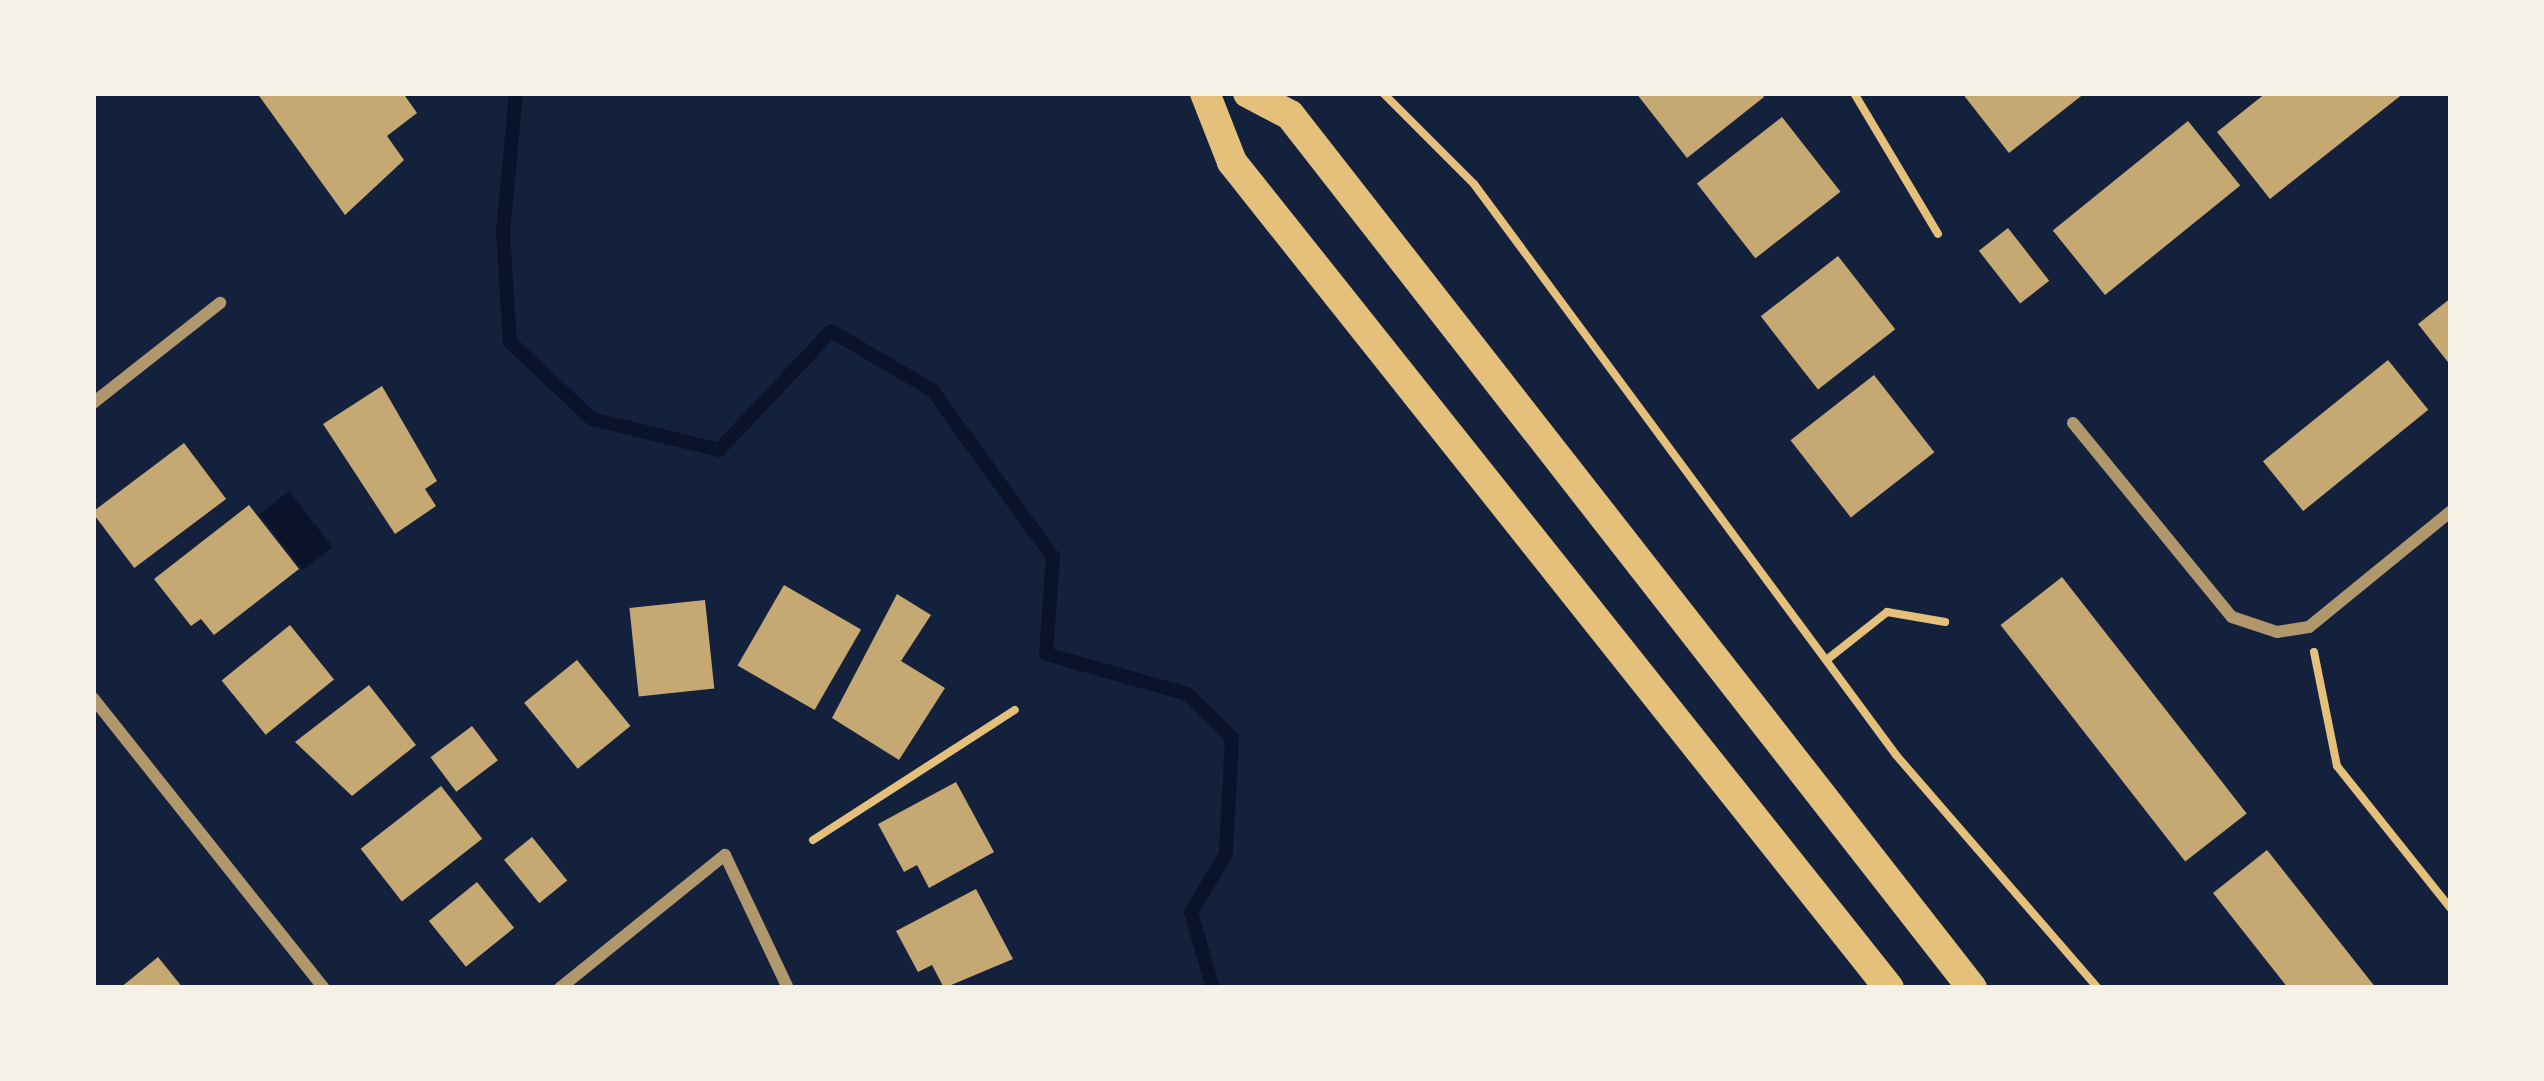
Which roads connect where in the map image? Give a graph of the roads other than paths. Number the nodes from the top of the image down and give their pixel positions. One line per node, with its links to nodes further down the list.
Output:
1 (1205, 93): 11 (main road)
2 (1248, 93): 12 (main road)
3 (220, 303): 4 (street)
4 (93, 403)
5 (2073, 423): 6 (street)
6 (2451, 511)
7 (93, 698): 8 (street)
8 (324, 988)
9 (560, 988): 10 (street)
10 (788, 988)
11 (1889, 988)
12 (1972, 988)

